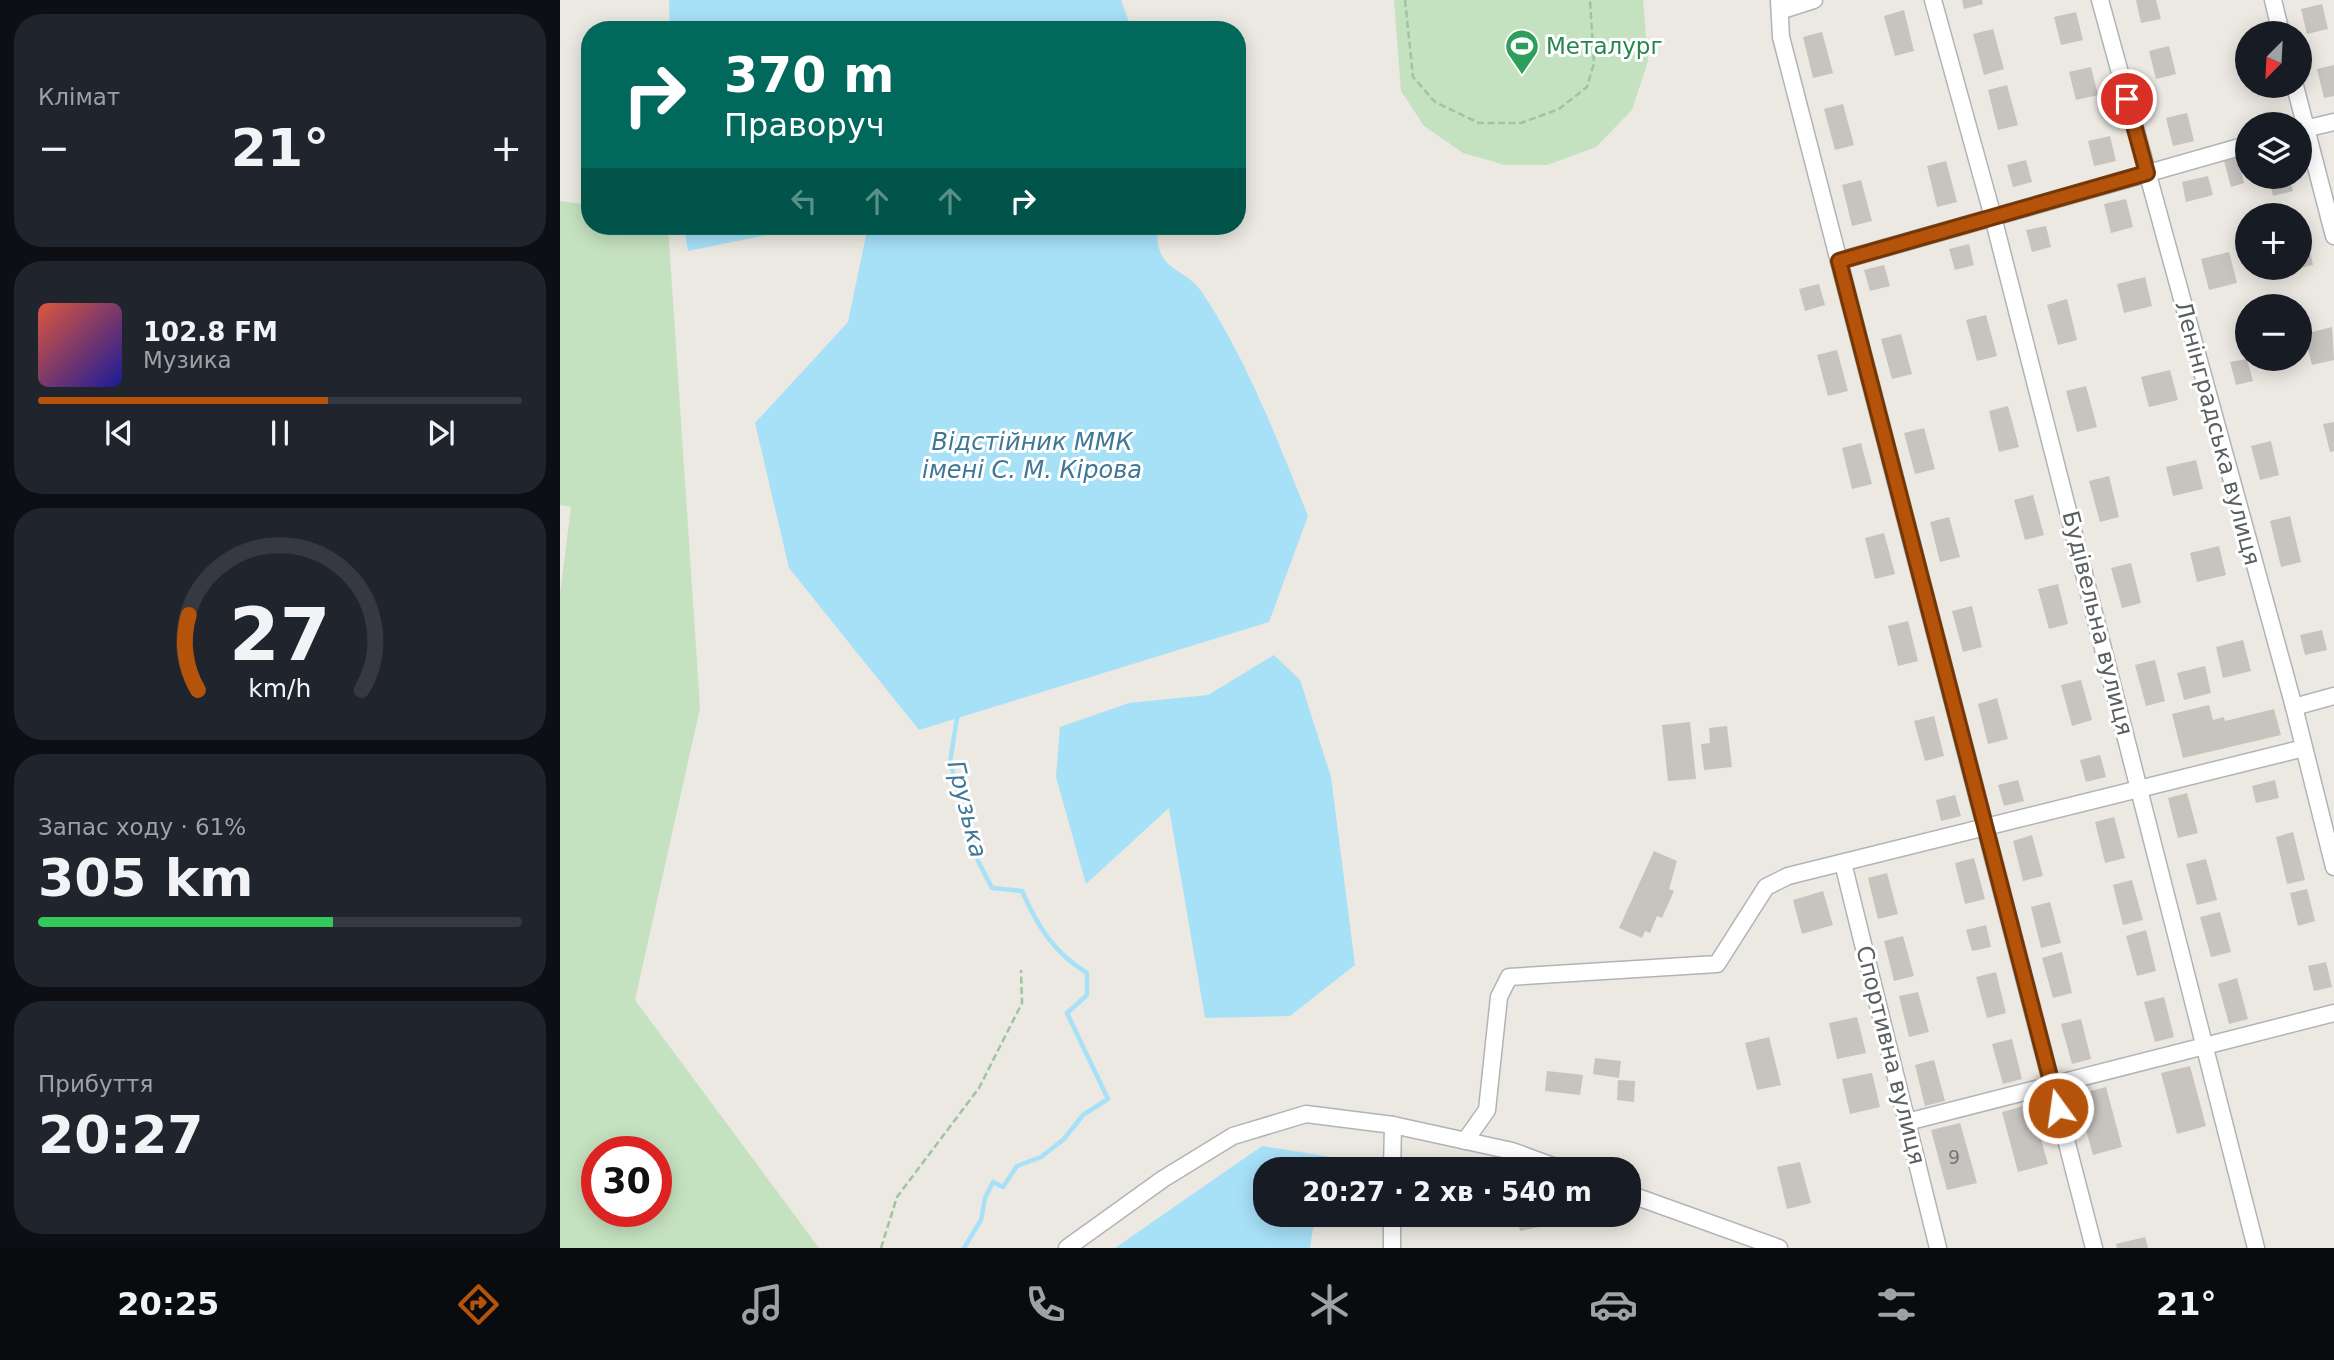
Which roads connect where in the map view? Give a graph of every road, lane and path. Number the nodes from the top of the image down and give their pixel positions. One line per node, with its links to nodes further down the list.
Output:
1 (1405, 0): 2 (path)
2 (1590, 0)
3 (1814, 0): 7 (street)
4 (1933, 0): 14 (street, Будівельна вулиця)
5 (2100, 0): 13 (street, Ленінградська вулиця)
6 (2273, 0): 8 (street)
7 (1779, 5): 16 (street)
8 (2278, 21)
9 (2334, 122): 10 (street)
10 (2312, 127)
11 (2235, 148): 13 (street)
12 (2312, 160): 15 (street)
13 (2147, 173): 14 (street); 18 (street, Ленінградська вулиця)
14 (1993, 217): 16 (street); 20 (street, Будівельна вулиця)
15 (2334, 236)
16 (1839, 261): 21 (street)
17 (2334, 696): 18 (street)
18 (2294, 707): 19 (street, Ленінградська вулиця)
19 (2304, 748): 20 (street); 23 (street, Ленінградська вулиця)
20 (2140, 788): 21 (street); 26 (street, Будівельна вулиця)
21 (1985, 827): 22 (street); 27 (street)
22 (1843, 863): 28 (street, Спортивна вулиця); 30 (street)
23 (2334, 867)
24 (1021, 970): 35 (path)
25 (2334, 1013): 26 (street)
26 (2206, 1045): 27 (street); 41 (street, Будівельна вулиця)
27 (2052, 1084): 28 (street); 40 (street)
28 (1907, 1122): 39 (street, Спортивна вулиця)
29 (1393, 1125): 30 (street); 31 (street); 36 (street)
30 (1465, 1141): 32 (street)
31 (1392, 1157)
32 (1528, 1157)
33 (1641, 1198): 38 (street)
34 (1392, 1227): 37 (street)
35 (881, 1248)
36 (1067, 1248)
37 (1392, 1248)
38 (1779, 1248)
39 (1938, 1248)
40 (2094, 1248)
41 (2256, 1248)

